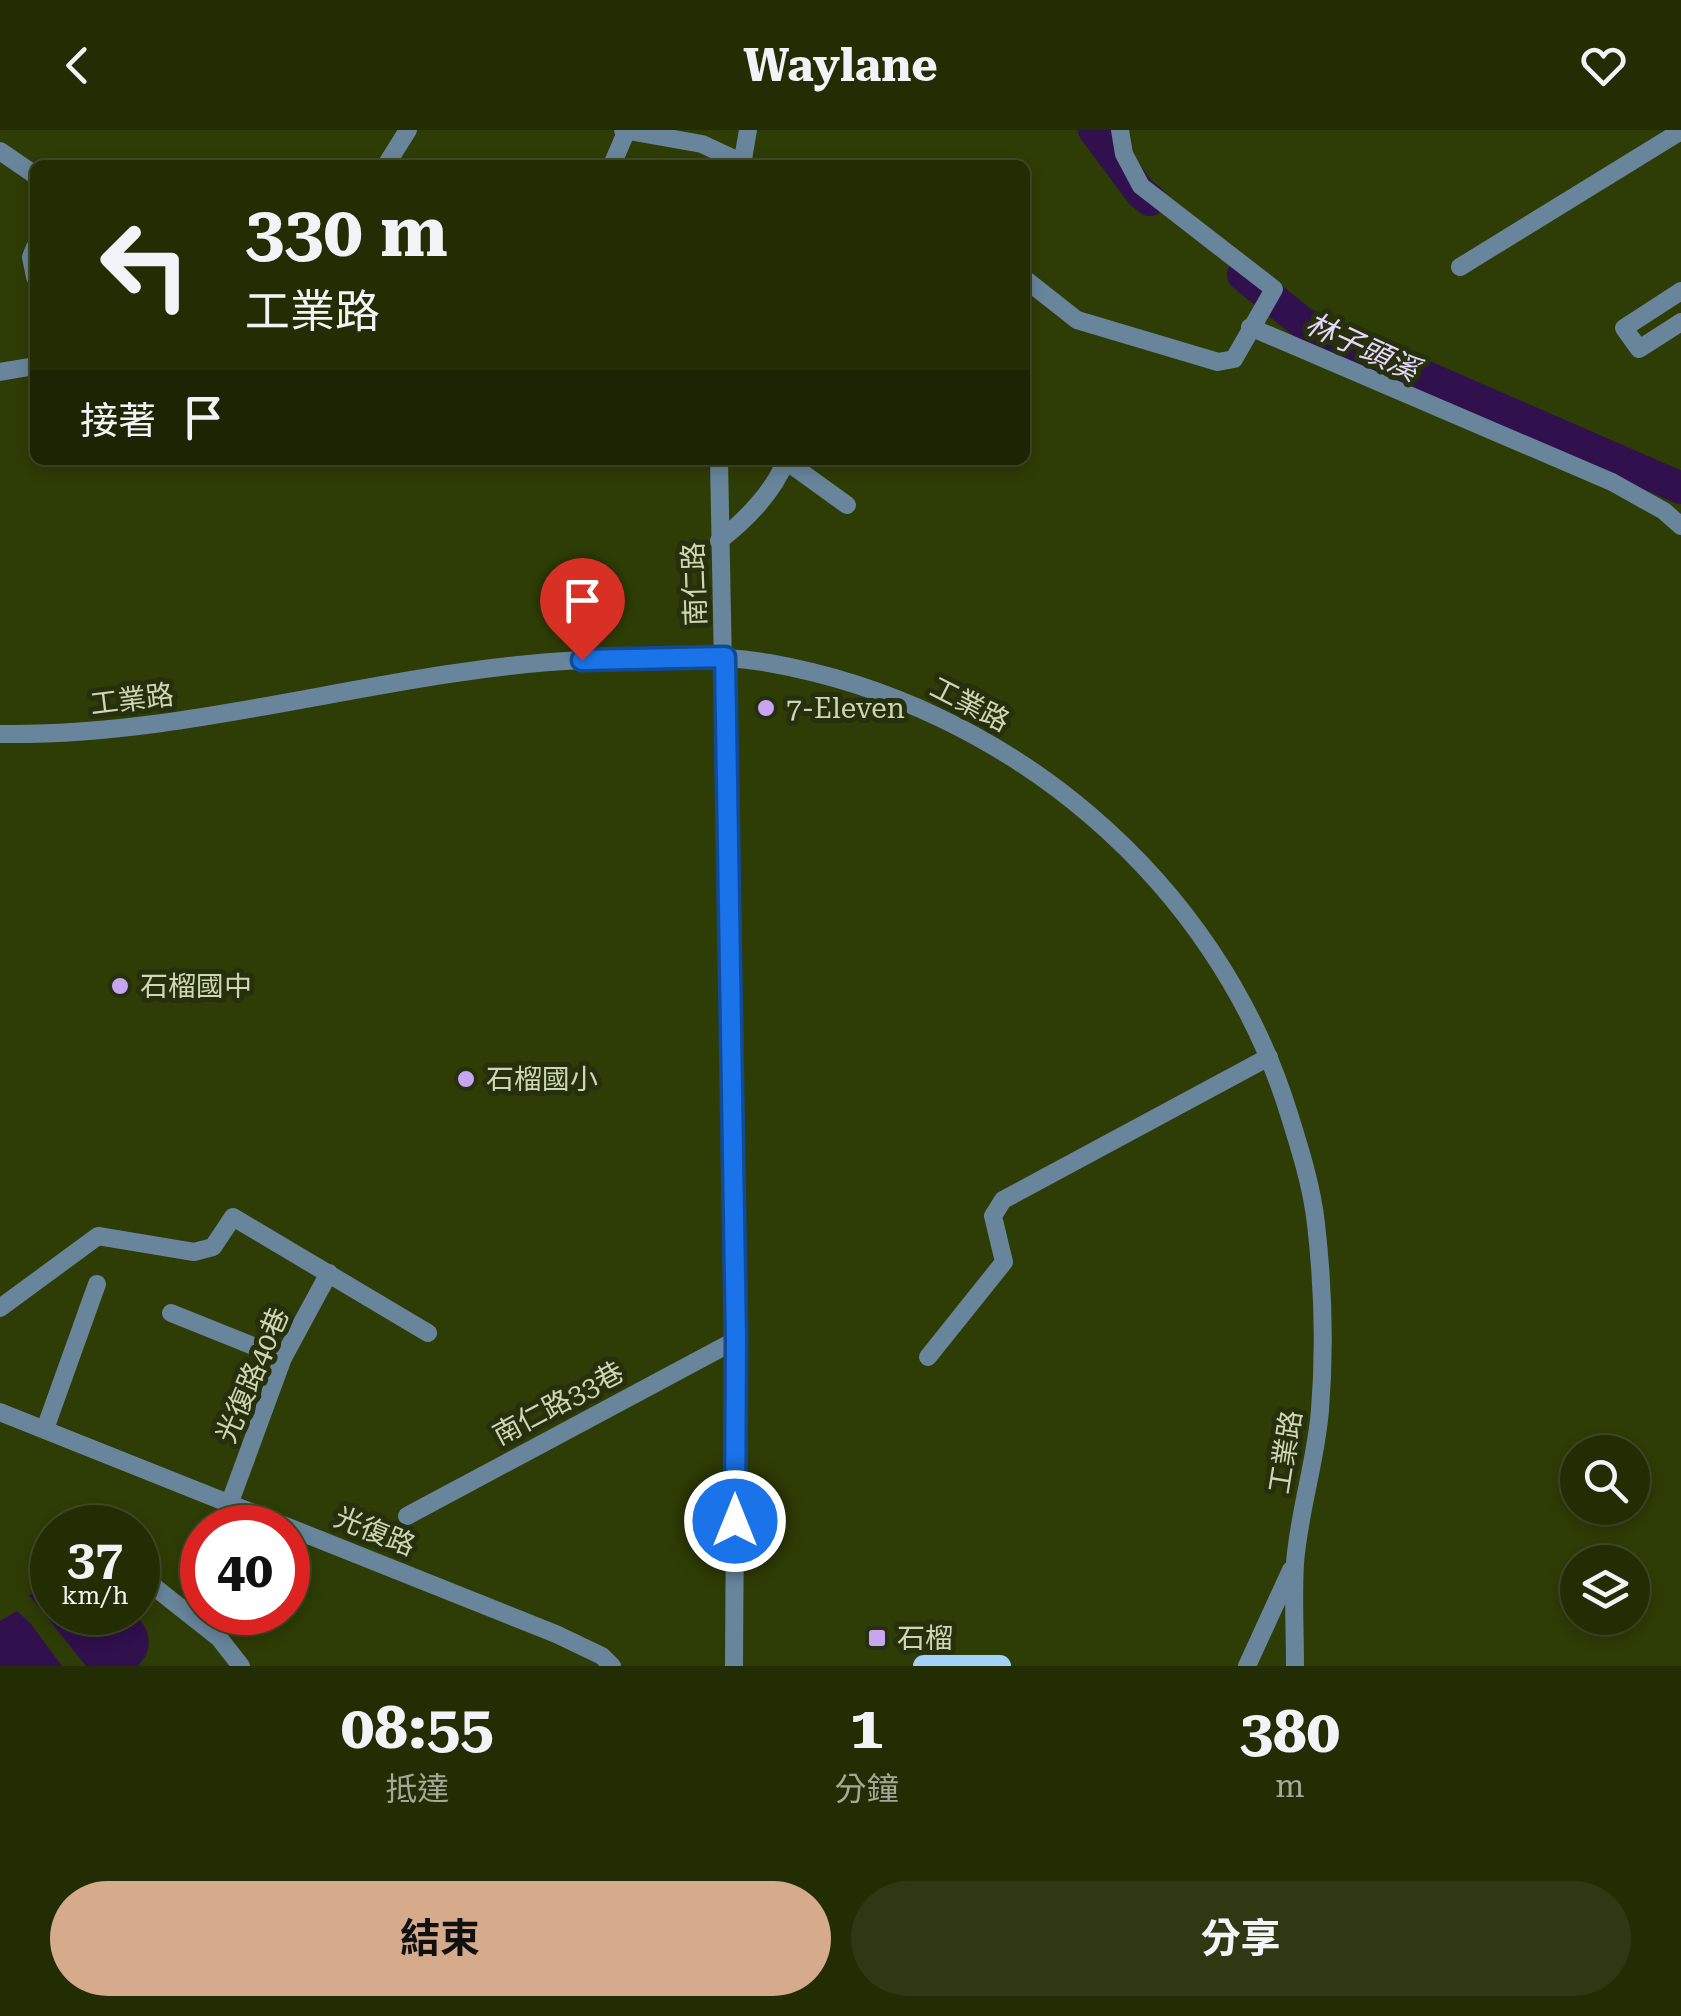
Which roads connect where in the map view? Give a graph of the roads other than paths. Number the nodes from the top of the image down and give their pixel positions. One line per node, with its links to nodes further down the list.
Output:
1 (408, 130): 7 (street)
2 (625, 130): 8 (street); 9 (street)
3 (748, 130): 10 (street)
4 (1120, 130): 16 (street)
5 (1681, 130): 12 (street)
6 (0, 151): 11 (street)
7 (389, 160)
8 (614, 160)
9 (735, 160)
10 (744, 160)
11 (30, 172)
12 (1460, 266)
13 (1030, 282): 16 (street)
14 (1681, 292): 15 (street)
15 (1681, 322)
16 (1250, 327): 23 (street)
17 (30, 367): 18 (street)
18 (0, 372)
19 (719, 465): 24 (street, 南仁路)
20 (784, 465): 24 (street)
21 (793, 465): 22 (street)
22 (847, 505)
23 (1681, 526)
24 (719, 541): 25 (street, 南仁路)
25 (725, 657): 26 (street, 工業路); 27 (street, 工業路); 33 (street, 南仁路)
26 (0, 734)
27 (1269, 1057): 34 (street); 40 (street, 工業路)
28 (330, 1272): 30 (street); 32 (street); 35 (street, 光復路40巷)
29 (97, 1284): 37 (street)
30 (0, 1308)
31 (171, 1314): 35 (street)
32 (428, 1333)
33 (736, 1340): 39 (street, 南仁路33巷); 44 (street, 南仁路)
34 (928, 1356)
35 (283, 1358): 38 (street, 光復路40巷)
36 (0, 1412): 37 (street, 光復路)
37 (46, 1429): 38 (street, 光復路)
38 (230, 1502): 43 (street, 光復路)
39 (407, 1516)
40 (1295, 1560): 47 (street, 工業路); 48 (street, 工業路)
41 (160, 1591): 42 (street)
42 (241, 1666)
43 (612, 1666)
44 (734, 1666)
45 (924, 1666): 46 (main road)
46 (1000, 1666)
47 (1247, 1666)
48 (1295, 1666)

